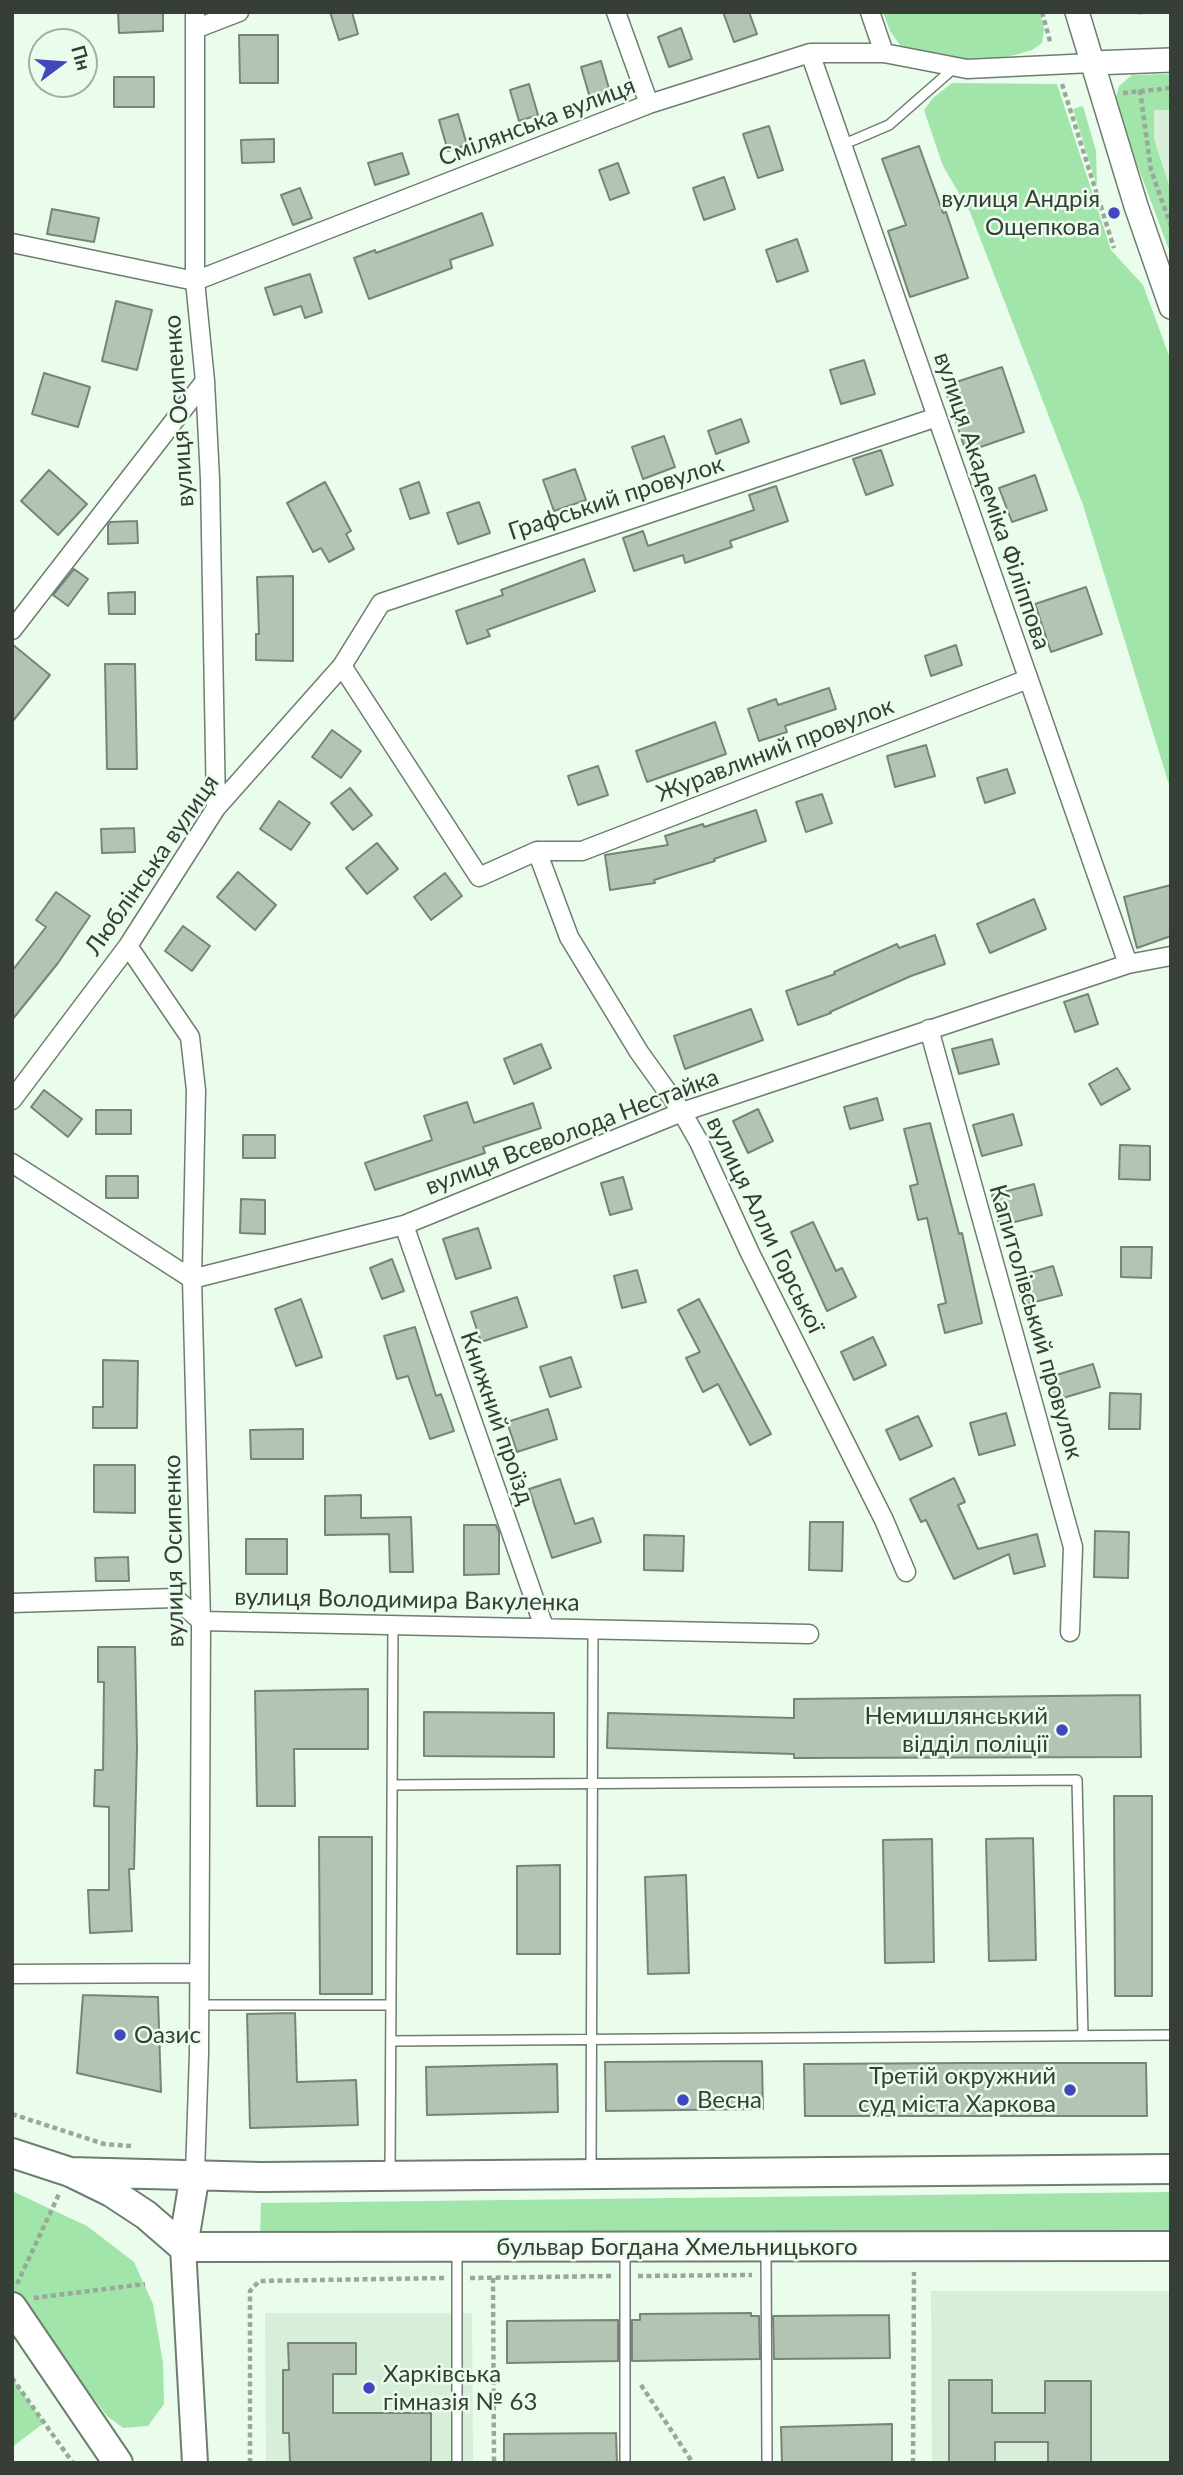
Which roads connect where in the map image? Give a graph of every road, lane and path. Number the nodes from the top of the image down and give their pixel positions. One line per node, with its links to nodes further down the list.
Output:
1 (239, 12): 8 (street)
2 (616, 12): 16 (street)
3 (870, 12): 10 (street)
4 (1042, 12): 12 (path)
5 (1077, 12): 13 (street)
6 (1138, 12): 7 (path)
7 (1146, 12)
8 (195, 21): 21 (street, вулиця Осипенко)
9 (810, 53): 10 (street, Смілянська вулиця); 16 (street, Смілянська вулиця); 17 (street, вулиця Академіка Філіппова)
10 (884, 53): 14 (street, Смілянська вулиця)
11 (1171, 60): 13 (street)
12 (1055, 63): 13 (street, Смілянська вулиця); 14 (street, Смілянська вулиця); 20 (path)
13 (1092, 63): 22 (street)
14 (955, 67): 17 (lane)
15 (1171, 88): 18 (path)
16 (649, 104): 21 (street, Смілянська вулиця)
17 (842, 145): 24 (street, вулиця Академіка Філіппова)
18 (1171, 226)
19 (12, 243): 21 (street)
20 (1114, 248)
21 (195, 281): 23 (street, вулиця Осипенко)
22 (1171, 307)
23 (205, 381): 25 (street); 28 (street, вулиця Осипенко)
24 (937, 417): 26 (street, Графський провулок); 27 (street, вулиця Академіка Філіппова)
25 (12, 630)
26 (342, 666): 28 (street, Люблінська вулиця); 29 (street)
27 (1028, 679): 29 (street, Журавлиний провулок); 32 (street, вулиця Академіка Філіппова)
28 (216, 808): 30 (street, Люблінська вулиця)
29 (537, 851): 35 (street, вулиця Алли Горської)
30 (128, 946): 34 (street, Люблінська вулиця); 38 (street, вулиця Осипенко)
31 (1171, 956): 32 (street, вулиця Всеволода Нестайка)
32 (1128, 964): 33 (street, вулиця Всеволода Нестайка)
33 (929, 1029): 35 (street, вулиця Всеволода Нестайка); 45 (street, Капитолівський провулок)
34 (12, 1100)
35 (682, 1112): 37 (street, вулиця Всеволода Нестайка); 39 (street, вулиця Алли Горської)
36 (12, 1163): 38 (street)
37 (404, 1225): 38 (street, вулиця Всеволода Нестайка); 43 (street, Книжний проїзд)
38 (192, 1279): 41 (street, вулиця Осипенко)
39 (906, 1572)
40 (12, 1603): 41 (street, вулиця Володимира Вакуленка)
41 (201, 1620): 42 (street, вулиця Володимира Вакуленка); 49 (street, вулиця Осипенко)
42 (393, 1624): 43 (street, вулиця Володимира Вакуленка); 48 (lane)
43 (544, 1628): 44 (street, вулиця Володимира Вакуленка)
44 (593, 1628): 46 (street, вулиця Володимира Вакуленка); 47 (lane)
45 (1070, 1632)
46 (809, 1634)
47 (591, 1784): 48 (lane); 54 (lane); 55 (lane)
48 (393, 1785): 52 (lane)
49 (200, 1973): 50 (street); 51 (street, вулиця Осипенко)
50 (12, 1974)
51 (199, 2005): 52 (lane); 62 (street, вулиця Осипенко)
52 (391, 2005): 56 (lane)
53 (1171, 2035): 54 (lane)
54 (1083, 2036): 55 (lane)
55 (591, 2039): 56 (lane); 63 (lane)
56 (391, 2041): 64 (lane)
57 (12, 2114): 58 (path)
58 (144, 2147)
59 (12, 2154): 61 (main road)
60 (1171, 2169): 63 (main road)
61 (71, 2172): 62 (main road); 66 (main road); 78 (path)
62 (195, 2174): 64 (main road); 66 (main road)
63 (591, 2174): 64 (main road)
64 (390, 2175)
65 (1171, 2246): 69 (main road, бульвар Богдана Хмельницького)
66 (183, 2247): 67 (main road, бульвар Богдана Хмельницького); 84 (main road)
67 (457, 2247): 68 (main road, бульвар Богдана Хмельницького); 75 (lane)
68 (625, 2247): 69 (main road, бульвар Богдана Хмельницького); 74 (lane)
69 (766, 2247): 73 (lane)
70 (914, 2272): 71 (path); 72 (path); 91 (path)
71 (928, 2272)
72 (901, 2273)
73 (767, 2274): 74 (path); 90 (lane)
74 (624, 2276): 76 (path); 80 (lane)
75 (457, 2278): 76 (path); 85 (path); 86 (lane)
76 (493, 2278): 87 (path)
77 (145, 2284): 79 (path)
78 (12, 2294)
79 (19, 2303): 83 (main road)
80 (624, 2360): 88 (lane); 89 (path)
81 (12, 2378): 82 (path)
82 (73, 2463)
83 (118, 2463)
84 (195, 2463)
85 (250, 2463)
86 (457, 2463)
87 (494, 2463)
88 (625, 2463)
89 (693, 2463)
90 (767, 2463)
91 (913, 2463)

